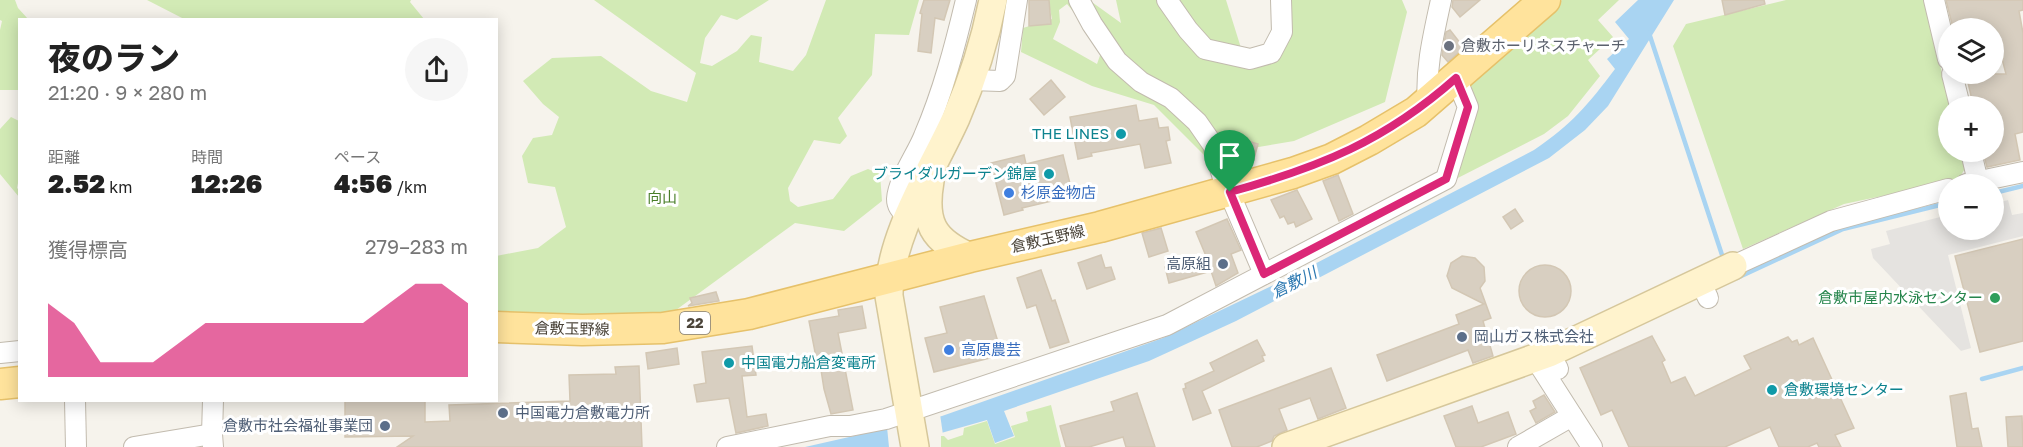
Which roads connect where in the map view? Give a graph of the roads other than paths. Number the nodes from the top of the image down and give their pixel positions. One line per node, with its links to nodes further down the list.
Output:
1 (966, 0): 19 (street)
2 (993, 0): 12 (street)
3 (1017, 0): 12 (street)
4 (1079, 0): 17 (street)
5 (1167, 0): 6 (street)
6 (1281, 0)
7 (1441, 0): 13 (street)
8 (1545, 0): 11 (main road, 倉敷玉野線 / 22)
9 (1934, 0): 10 (street)
10 (1938, 18)
11 (1456, 78): 13 (main road, 倉敷玉野線 / 22); 21 (street)
12 (971, 80): 14 (street)
13 (1428, 103): 17 (main road, 倉敷玉野線 / 22)
14 (932, 168): 19 (street); 20 (street)
15 (2023, 172): 16 (street)
16 (2004, 176)
17 (1230, 192): 20 (main road, 倉敷玉野線 / 22); 21 (street)
18 (1938, 192): 23 (street)
19 (908, 218): 22 (street)
20 (970, 257): 22 (main road, 倉敷玉野線 / 22)
21 (1264, 274): 33 (street)
22 (890, 278): 24 (main road, 倉敷玉野線 / 22); 33 (street)
23 (1712, 283): 27 (street)
24 (498, 327)
25 (18, 351): 26 (street)
26 (0, 353)
27 (1548, 363): 32 (street); 38 (street)
28 (18, 381): 29 (main road)
29 (0, 384)
30 (75, 402): 35 (street)
31 (213, 402): 34 (street)
32 (1572, 416): 39 (street); 40 (street)
33 (913, 430): 37 (street)
34 (213, 440): 36 (street)
35 (76, 447)
36 (134, 447)
37 (727, 447)
38 (1286, 447)
39 (1518, 447)
40 (1592, 447)

